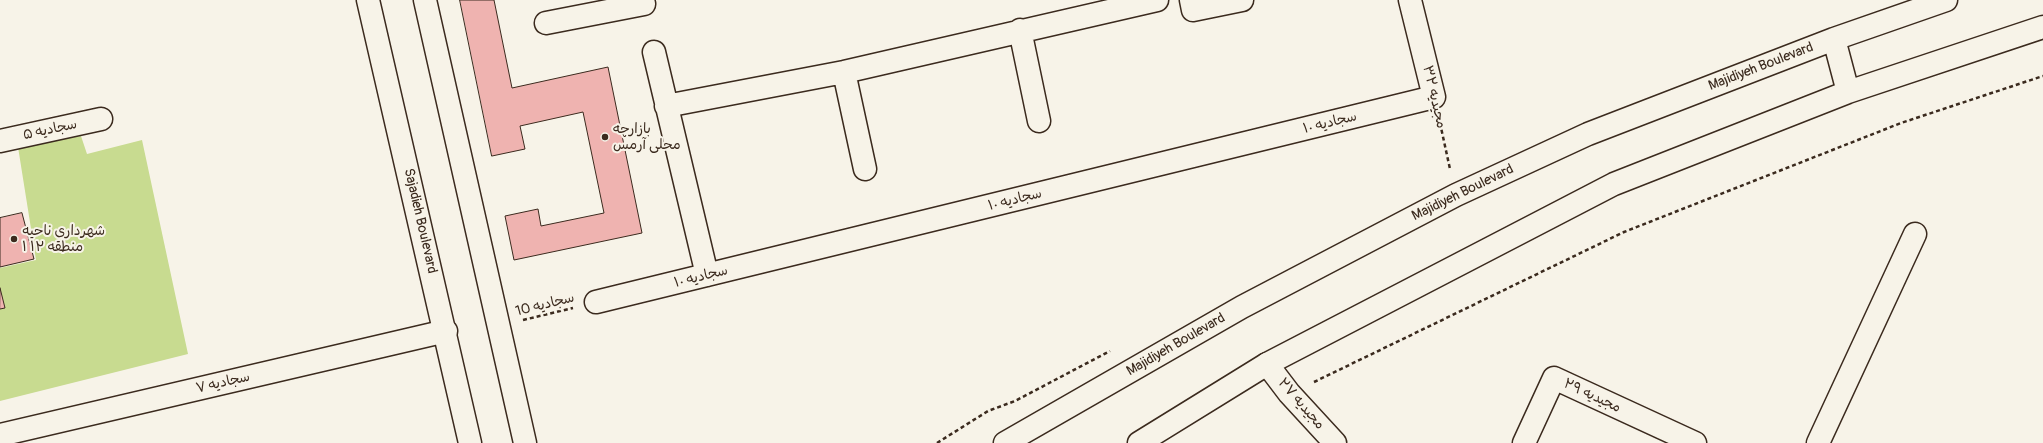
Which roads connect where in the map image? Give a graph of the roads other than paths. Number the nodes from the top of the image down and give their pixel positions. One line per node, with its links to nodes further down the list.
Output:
1 (368, 0): 25 (street, Sajadieh Boulevard)
2 (425, 0): 29 (street)
3 (643, 0): 9 (street)
4 (1158, 0): 11 (street)
5 (1191, 0): 6 (street)
6 (1242, 0)
7 (1410, 0): 16 (street, مجیدیه ۳۲)
8 (1946, 0): 12 (street, Majidiyeh Boulevard)
9 (546, 23)
10 (2043, 27): 15 (street)
11 (1020, 30): 14 (street); 19 (street)
12 (1834, 39): 15 (street); 30 (street, Majidiyeh Boulevard)
13 (654, 52): 17 (street)
14 (844, 72): 17 (street); 21 (street)
15 (1848, 92): 26 (street)
16 (1434, 97): 23 (street, سجادیه ۱۰)
17 (666, 106): 23 (street)
18 (100, 119): 20 (street, سجادیه ۵)
19 (1039, 121)
20 (0, 141)
21 (865, 169)
22 (1915, 234): 35 (street)
23 (707, 275): 24 (street, سجادیه ۱۰)
24 (596, 302)
25 (446, 331): 27 (street, سجادیه ۷); 28 (street, Sajadieh Boulevard)
26 (1267, 364): 31 (street); 32 (street, مجیدیه ۲۷)
27 (0, 435)
28 (470, 443)
29 (525, 443)
30 (1005, 443)
31 (1139, 443)
32 (1335, 443)
33 (1524, 443): 34 (street, مجیدیه ۲۹)
34 (1695, 443)
35 (1818, 443)

